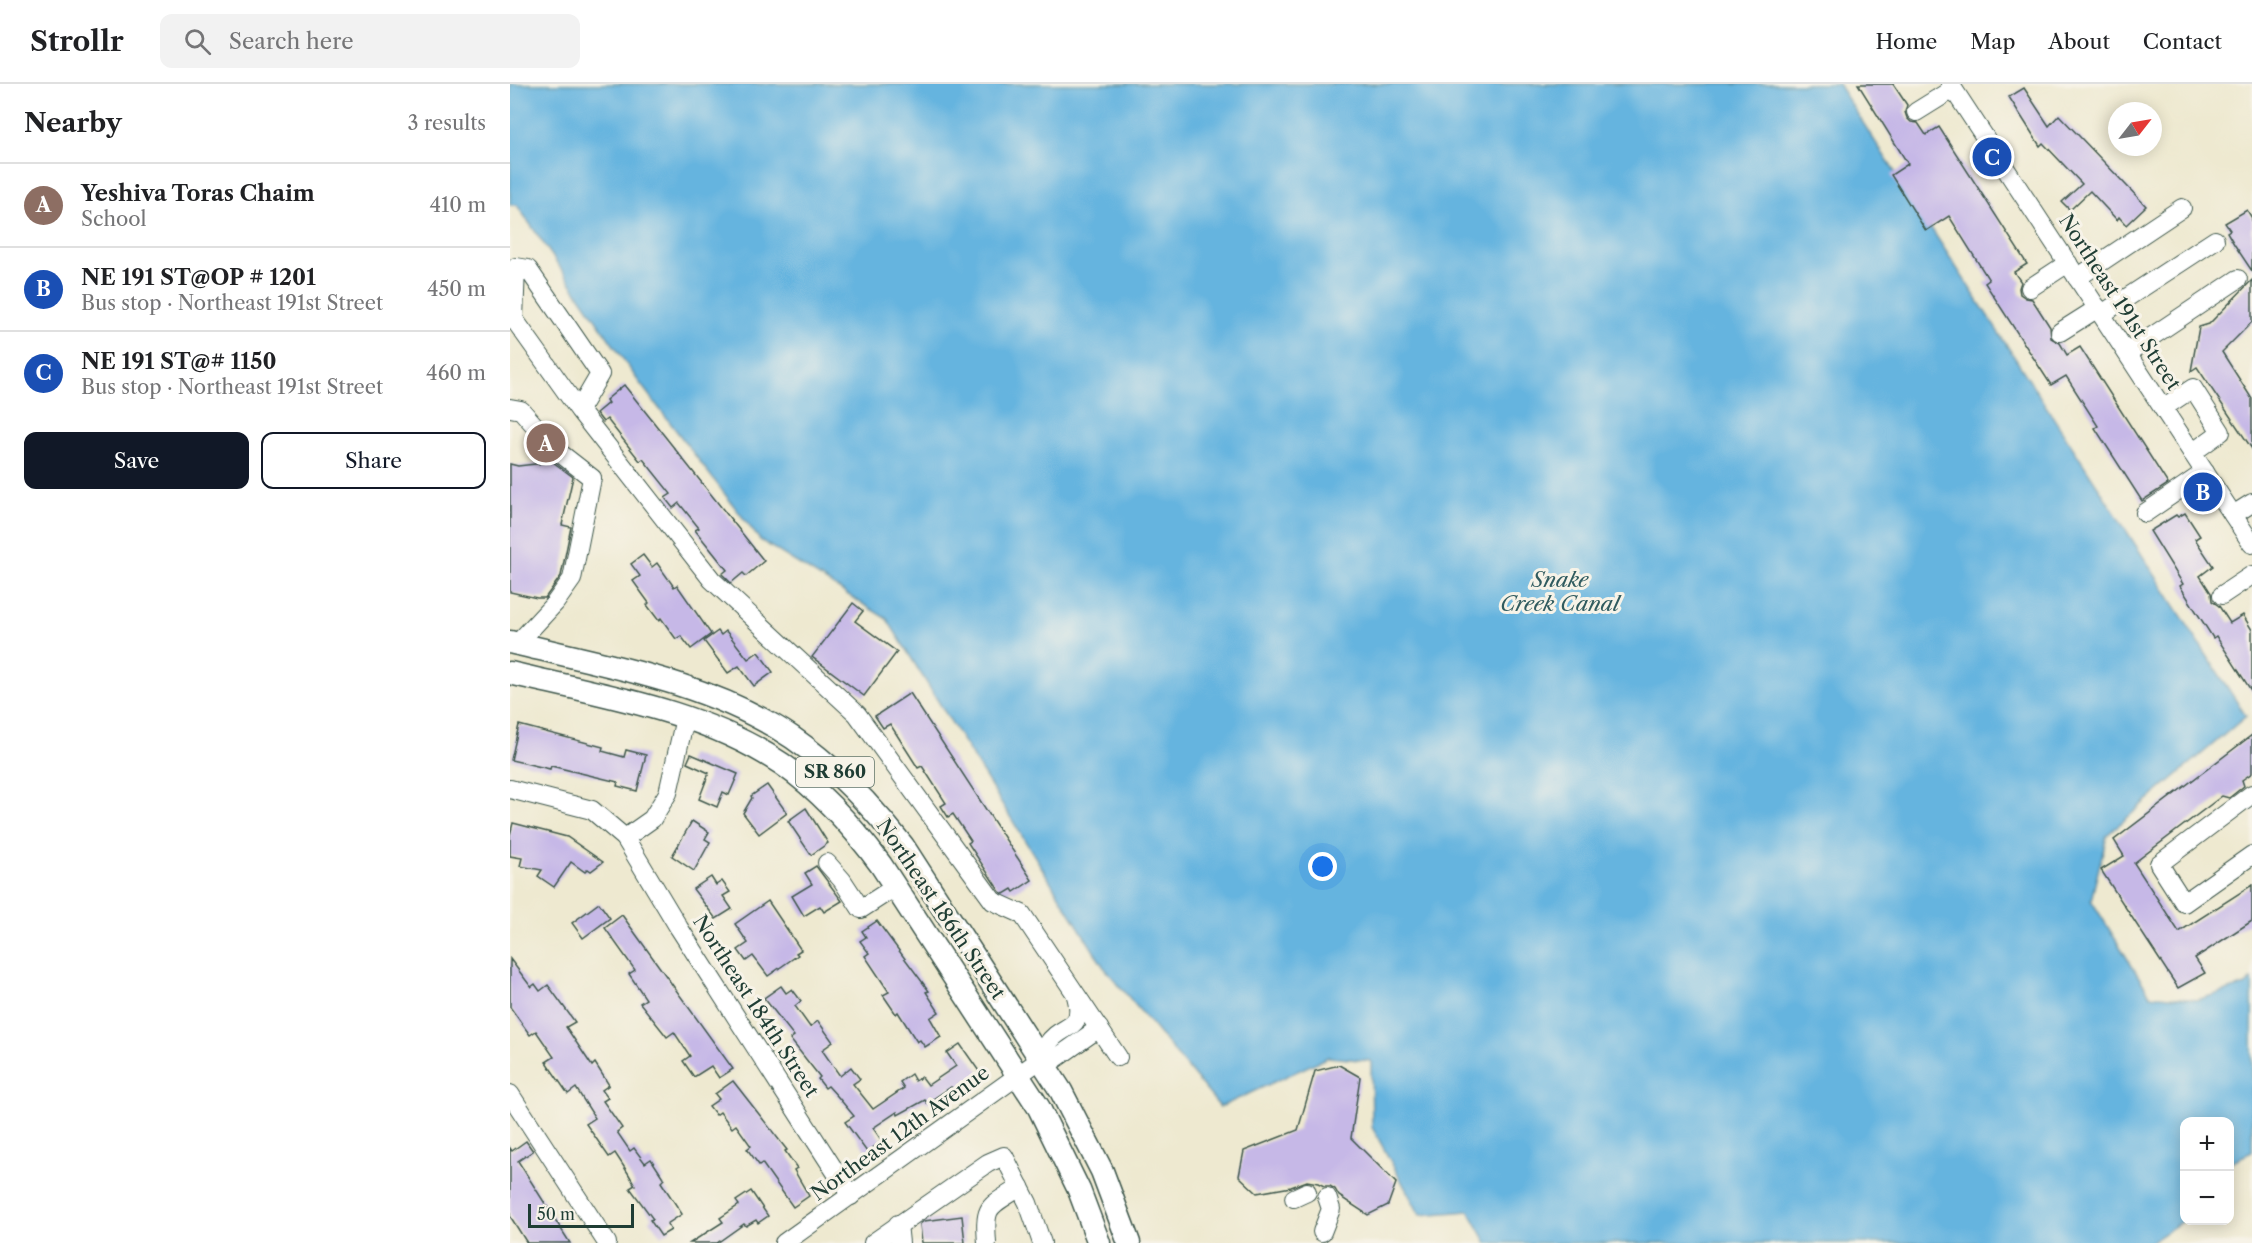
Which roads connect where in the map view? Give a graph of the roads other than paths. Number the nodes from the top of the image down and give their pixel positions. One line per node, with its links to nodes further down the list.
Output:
1 (1952, 86): 2 (street); 5 (street, Northeast 191st Street)
2 (1916, 112)
3 (2182, 208): 5 (street)
4 (2215, 240): 8 (street)
5 (2073, 270): 7 (street); 8 (street, Northeast 191st Street)
6 (2238, 279): 10 (street)
7 (2030, 288)
8 (2099, 311): 9 (street); 10 (street, Northeast 191st Street)
9 (2060, 332)
10 (2127, 353): 12 (street, Northeast 191st Street)
11 (510, 408): 22 (street)
12 (2163, 408): 14 (street, Northeast 191st Street); 14 (street)
13 (579, 410): 13 (street); 31 (street)
14 (2192, 453): 15 (street, Northeast 191st Street)
15 (2205, 472): 17 (street); 18 (street, Northeast 191st Street)
16 (2252, 503): 18 (street)
17 (2145, 513)
18 (2233, 515): 19 (street, Northeast 191st Street)
19 (2252, 544)
20 (2252, 575): 21 (street)
21 (2222, 595)
22 (513, 643): 34 (main road, Northeast 186th Street / SR 860)
23 (510, 673): 24 (main road, Northeast 186th Street / SR 860)
24 (685, 718): 27 (street); 30 (main road, Northeast 186th Street / SR 860)
25 (510, 789): 27 (street, Northeast 184th Street)
26 (2252, 795): 28 (street)
27 (625, 838): 38 (street, Northeast 184th Street)
28 (2252, 855)
29 (826, 863): 30 (street)
30 (895, 886): 35 (main road, Northeast 186th Street / SR 860)
31 (1075, 991): 32 (street); 34 (street)
32 (1099, 1028): 33 (street); 34 (street)
33 (1118, 1057)
34 (1041, 1059): 35 (street, Northeast 12th Avenue); 49 (main road, Northeast 186th Street / SR 860)
35 (1018, 1075): 38 (street, Northeast 12th Avenue); 48 (main road, Northeast 186th Street / SR 860)
36 (510, 1094): 42 (street)
37 (1020, 1187): 40 (street); 46 (street); 47 (street)
38 (851, 1196): 43 (street, Northeast 12th Avenue)
39 (1327, 1197): 41 (street)
40 (898, 1224): 44 (street); 45 (street)
41 (1322, 1232)
42 (607, 1243)
43 (784, 1243)
44 (873, 1243)
45 (900, 1243)
46 (987, 1243)
47 (1042, 1243)
48 (1099, 1243)
49 (1129, 1243)

